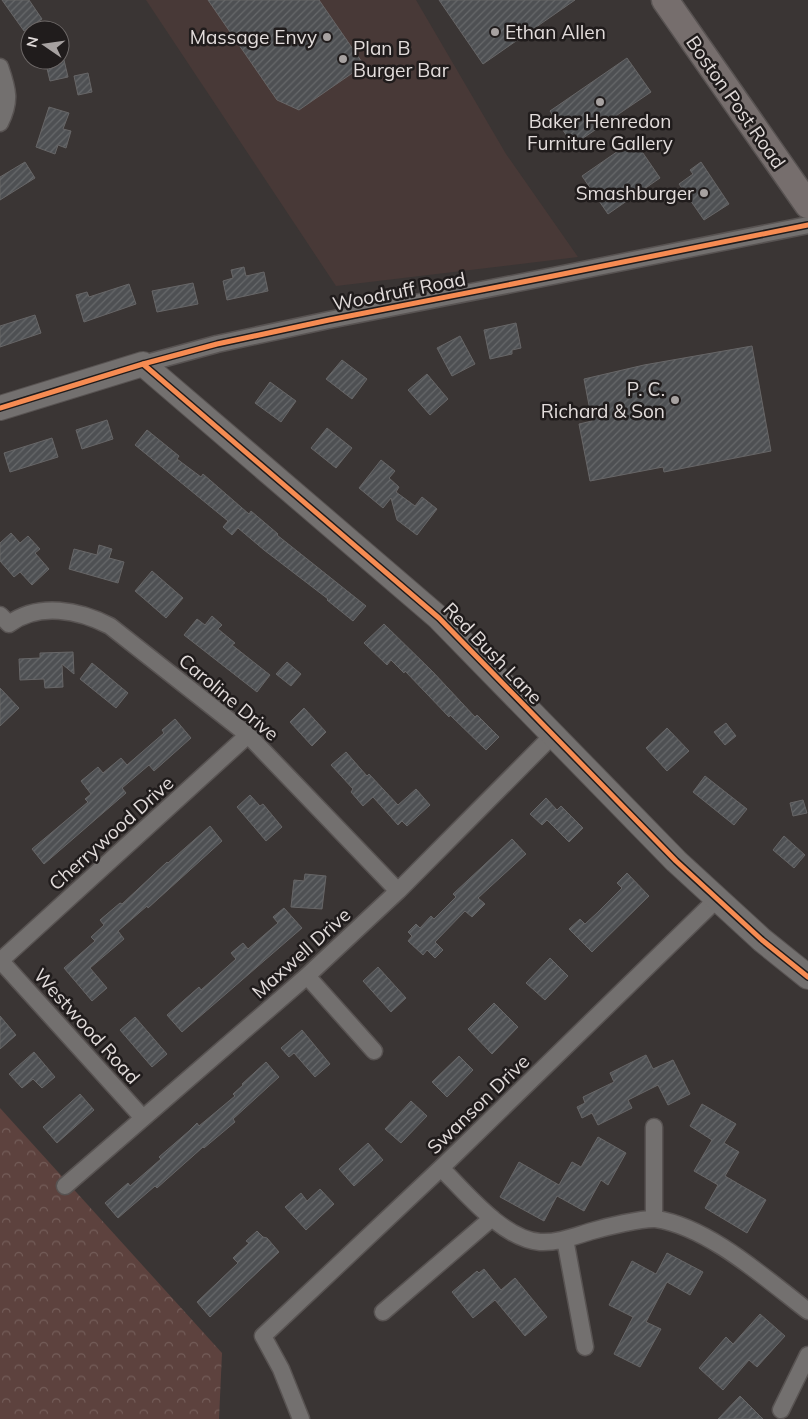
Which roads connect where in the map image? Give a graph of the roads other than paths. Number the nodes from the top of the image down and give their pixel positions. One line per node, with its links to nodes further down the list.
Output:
1 (665, 0): 4 (main road, Boston Post Road)
2 (0, 67): 3 (street)
3 (0, 123)
4 (808, 205)
5 (808, 224): 6 (street, Woodruff Road)
6 (143, 364): 7 (street, Woodruff Road); 10 (street, Red Bush Lane)
7 (0, 408)
8 (3, 624): 9 (street, Caroline Drive)
9 (248, 735): 11 (street, Caroline Drive); 13 (street, Cherrywood Drive)
10 (552, 736): 11 (street, Maxwell Drive); 12 (street, Red Bush Lane)
11 (398, 891): 14 (street, Maxwell Drive)
12 (717, 899): 15 (street, Red Bush Lane); 19 (street, Swanson Drive)
13 (0, 960): 17 (street, Westwood Road)
14 (307, 976): 16 (street); 17 (street, Maxwell Drive)
15 (808, 977)
16 (374, 1051)
17 (144, 1118): 20 (street, Maxwell Drive)
18 (654, 1127): 22 (street)
19 (441, 1168): 21 (street); 29 (street, Swanson Drive)
20 (65, 1186)
21 (492, 1218): 23 (street); 25 (street)
22 (654, 1219): 23 (street); 24 (street)
23 (565, 1240): 26 (street)
24 (808, 1311)
25 (382, 1312)
26 (585, 1346)
27 (808, 1355): 28 (street)
28 (781, 1410)
29 (301, 1419)

